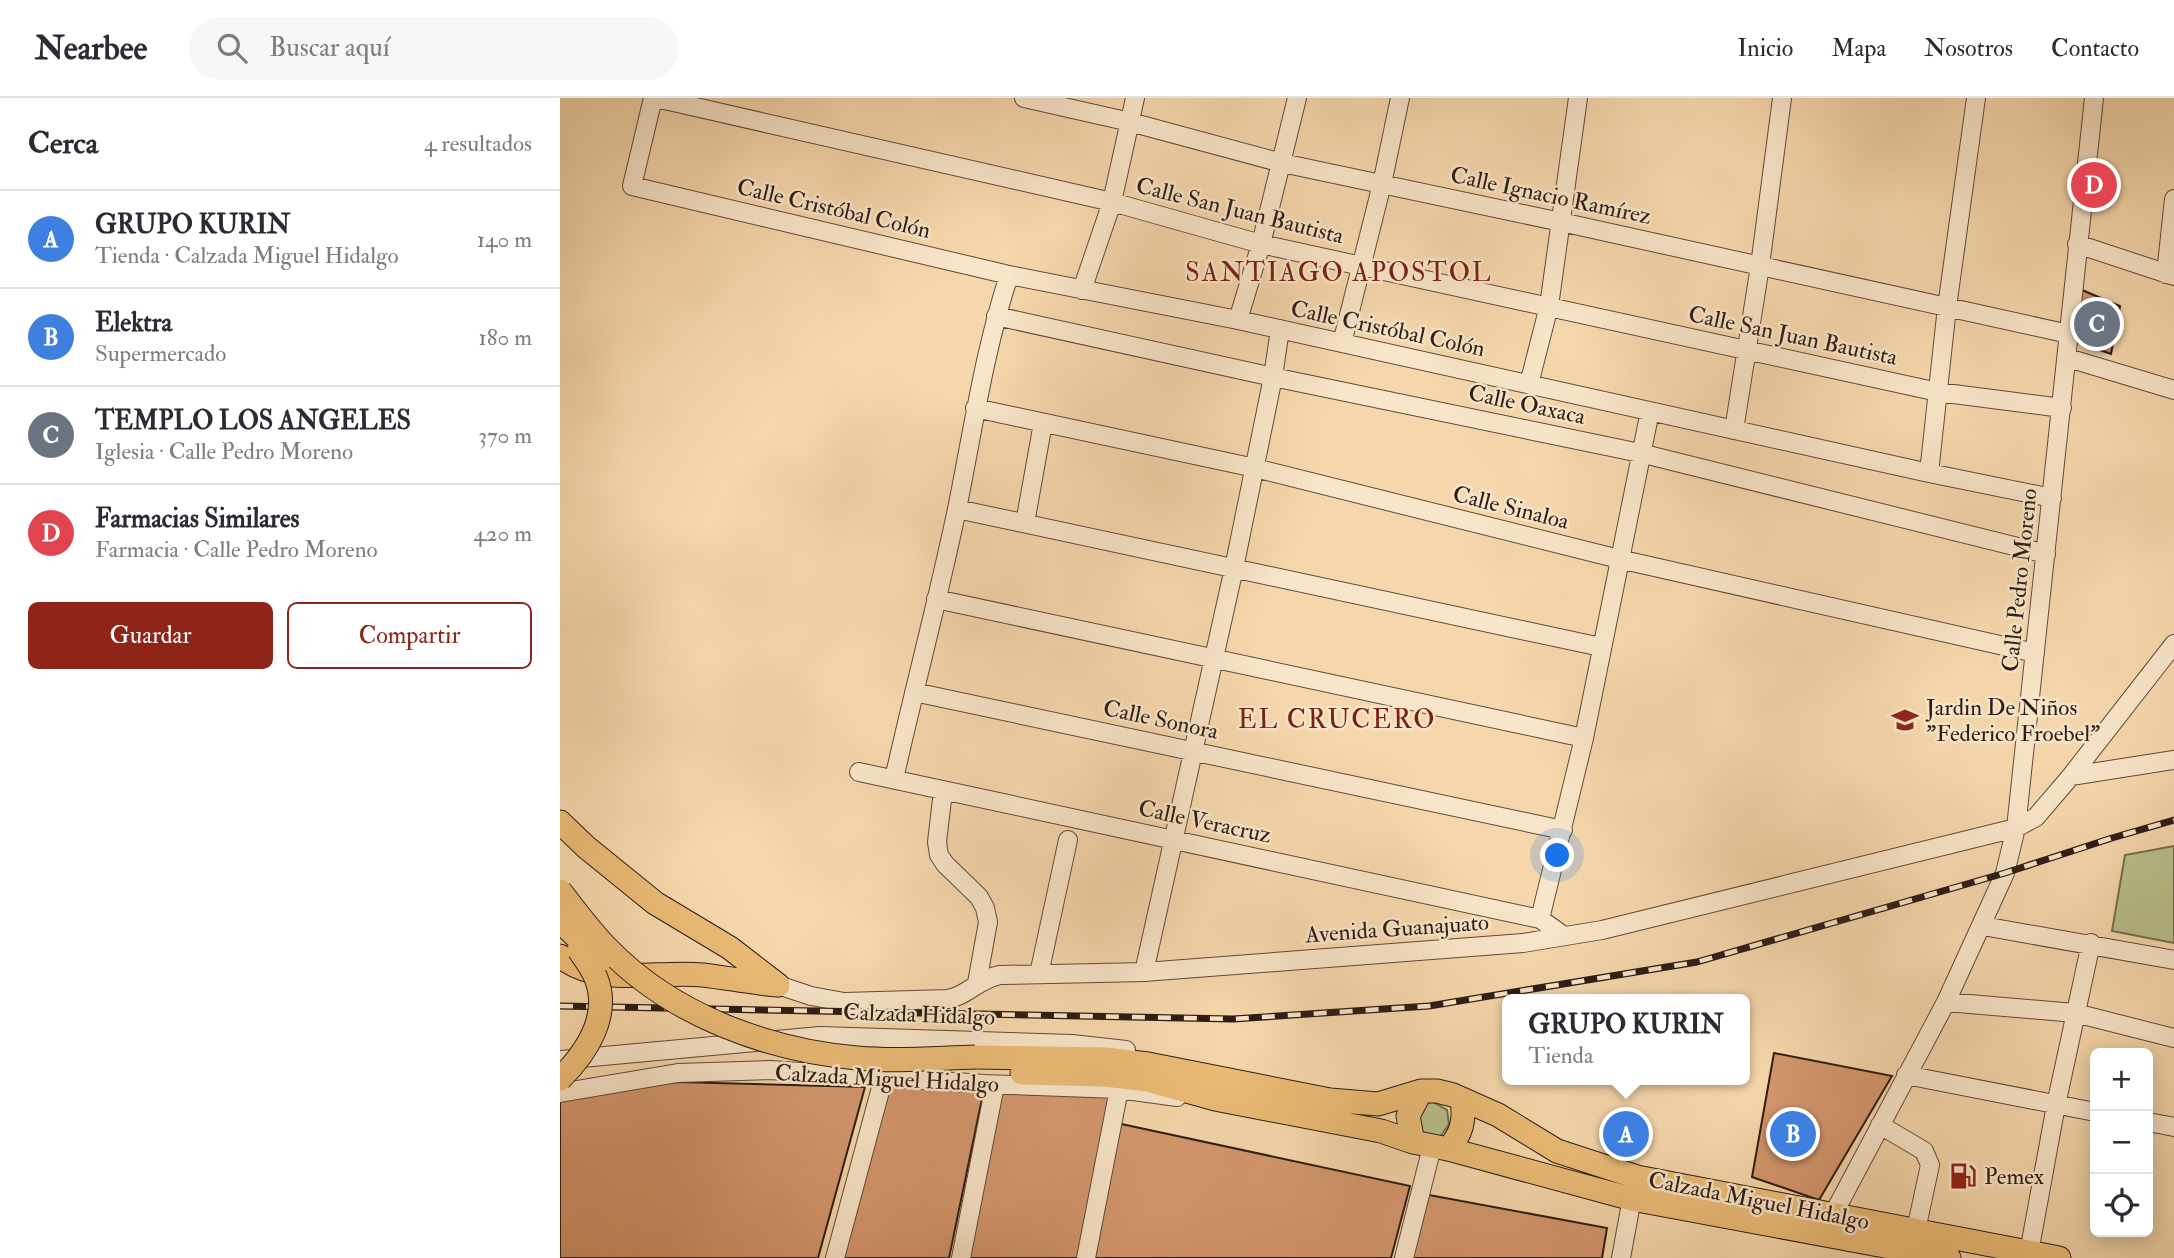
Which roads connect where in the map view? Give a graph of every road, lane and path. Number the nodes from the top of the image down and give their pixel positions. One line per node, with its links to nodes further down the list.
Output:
1 (654, 98): 15 (street, Calle San Juan Bautista); 21 (street, Calle Cristóbal Colón)
2 (1024, 98): 10 (street, Calle Ignacio Ramírez)
3 (1135, 98): 11 (street)
4 (1297, 98): 12 (street)
5 (1400, 98): 13 (street)
6 (1578, 98): 16 (street)
7 (1782, 98): 20 (street)
8 (1976, 98): 25 (street)
9 (2094, 98): 18 (street, Calle Pedro Moreno)
10 (1096, 106): 11 (street, Calle Ignacio Ramírez)
11 (1130, 121): 12 (street, Calle Ignacio Ramírez); 15 (street)
12 (1282, 163): 13 (street, Calle Ignacio Ramírez); 17 (street)
13 (1382, 184): 16 (street, Calle Ignacio Ramírez); 19 (street)
14 (2174, 199): 22 (street)
15 (1112, 202): 17 (street, Calle San Juan Bautista); 23 (street)
16 (1561, 222): 20 (street, Calle Ignacio Ramírez); 24 (street)
17 (1261, 244): 19 (street, Calle San Juan Bautista); 27 (street)
18 (2077, 244): 22 (street); 29 (street, Calle Pedro Moreno)
19 (1361, 265): 24 (street, Calle San Juan Bautista); 30 (street)
20 (1760, 266): 25 (street, Calle Ignacio Ramírez); 31 (street)
21 (1009, 275): 23 (street, Calle Cristóbal Colón); 26 (street)
22 (2170, 275)
23 (1082, 290): 27 (street, Calle Cristóbal Colón)
24 (1549, 306): 31 (street, Calle San Juan Bautista); 34 (street)
25 (1947, 307): 29 (street, Calle Ignacio Ramírez); 36 (street)
26 (996, 316): 33 (street, Calle Oaxaca); 37 (street)
27 (1238, 320): 28 (street, Calle Cristóbal Colón)
28 (1280, 329): 30 (street, Calle Cristóbal Colón); 33 (street)
29 (2069, 334): 32 (street, Calle Pedro Moreno)
30 (1342, 343): 34 (street, Calle Cristóbal Colón)
31 (1746, 350): 36 (street, Calle San Juan Bautista); 41 (street)
32 (2068, 358): 35 (street); 38 (street, Calle Pedro Moreno)
33 (1273, 377): 42 (street, Calle Oaxaca); 43 (street)
34 (1529, 384): 39 (street, Calle Cristóbal Colón)
35 (2174, 390)
36 (1938, 392): 38 (street, Calle San Juan Bautista); 44 (street)
37 (975, 408): 40 (street, Calle Sinaloa); 46 (street)
38 (2062, 408): 45 (street, Calle Pedro Moreno)
39 (1650, 411): 41 (street, Calle Cristóbal Colón); 42 (street)
40 (1042, 423): 43 (street, Calle Sinaloa); 47 (street)
41 (1734, 430): 44 (street, Calle Cristóbal Colón)
42 (1640, 453): 48 (street, Calle Oaxaca); 49 (street)
43 (1255, 468): 49 (street, Calle Sinaloa); 50 (street)
44 (1929, 473): 45 (street, Calle Cristóbal Colón)
45 (2052, 498): 48 (street, Calle Pedro Moreno)
46 (957, 509): 47 (street); 51 (street)
47 (1025, 523): 50 (street)
48 (2046, 554): 54 (street, Calle Pedro Moreno)
49 (1619, 559): 53 (street); 54 (street, Calle Sinaloa)
50 (1234, 568): 53 (street); 55 (street)
51 (936, 599): 55 (street); 56 (street)
52 (2174, 644): 61 (street)
53 (1601, 647): 57 (street)
54 (2035, 653): 65 (street, Calle Pedro Moreno)
55 (1213, 659): 57 (street); 58 (street)
56 (914, 692): 58 (street, Calle Sonora); 62 (street)
57 (1584, 738): 66 (street)
58 (1194, 751): 66 (street, Calle Sonora); 68 (street)
59 (2174, 760): 61 (street)
60 (859, 772): 62 (street, Calle Veracruz)
61 (2071, 776): 65 (street)
62 (894, 779): 63 (street, Calle Veracruz)
63 (943, 791): 68 (street, Calle Veracruz); 79 (street)
64 (560, 822): 80 (main road)
65 (2016, 828): 72 (street, Calle Pedro Moreno); 73 (street, Avenida Guanajuato)
66 (1563, 830): 70 (street)
67 (1068, 839): 78 (street)
68 (1173, 839): 70 (street, Calle Veracruz); 77 (street)
69 (560, 891): 88 (main road, bridge)
70 (1540, 919): 73 (street)
71 (561, 922): 88 (main road, bridge); 93 (main road, bridge)
72 (1983, 926): 74 (street); 81 (street, Calle Pedro Moreno)
73 (1564, 936): 77 (street, Avenida Guanajuato)
74 (2091, 943): 76 (street); 82 (street)
75 (560, 956): 80 (main road)
76 (2174, 960)
77 (1144, 972): 78 (street, Avenida Guanajuato)
78 (1039, 974): 79 (street, Avenida Guanajuato)
79 (976, 983): 80 (street, Avenida Guanajuato)
80 (778, 985)
81 (1946, 1002): 82 (street); 91 (street, Calle Pedro Moreno)
82 (2075, 1013): 85 (street); 101 (street)
83 (820, 1036): 84 (street, Calzada Hidalgo); 86 (street, Calzada Hidalgo); 90 (street)
84 (889, 1037): 92 (street); 95 (street, Calzada Hidalgo)
85 (2174, 1038)
86 (675, 1050): 87 (street, Calzada Hidalgo); 89 (street)
87 (560, 1060)
88 (974, 1065): 95 (main road, Calzada Miguel Hidalgo); 99 (main road, Calzada Miguel Hidalgo)
89 (678, 1073): 90 (street, Calzada Miguel Hidalgo); 98 (street, Calzada Miguel Hidalgo)
90 (812, 1073): 92 (street, Calzada Miguel Hidalgo)
91 (1906, 1075): 101 (street); 104 (street, Calle Pedro Moreno)
92 (885, 1078): 94 (street, Calzada Miguel Hidalgo); 112 (street)
93 (560, 1079)
94 (995, 1084): 96 (street, Calzada Miguel Hidalgo); 113 (street)
95 (1272, 1088): 97 (main road, Calzada Miguel Hidalgo)
96 (1119, 1089): 99 (street, Calzada Miguel Hidalgo); 114 (street)
97 (1420, 1091): 100 (main road, Calzada Miguel Hidalgo); 106 (main road)
98 (560, 1093)
99 (1215, 1099): 106 (main road, Calzada Miguel Hidalgo)
100 (1462, 1100): 106 (main road); 107 (main road, Calzada Miguel Hidalgo)
101 (2056, 1105): 102 (street); 111 (street)
102 (2090, 1111)
103 (2153, 1123): 105 (street)
104 (1880, 1125): 109 (street, Calle Pedro Moreno); 110 (street)
105 (2174, 1127)
106 (1431, 1146): 108 (main road, Calzada Miguel Hidalgo); 115 (street)
107 (1637, 1177): 108 (street); 109 (main road, Calzada Miguel Hidalgo)
108 (1632, 1199): 109 (main road, Calzada Miguel Hidalgo); 116 (street)
109 (1827, 1224): 110 (main road, Calzada Miguel Hidalgo); 117 (main road, Calzada Miguel Hidalgo)
110 (1916, 1230): 111 (main road, Calzada Miguel Hidalgo)
111 (2029, 1255): 118 (main road, Calzada Miguel Hidalgo)
112 (835, 1258)
113 (961, 1258)
114 (1086, 1258)
115 (1404, 1258)
116 (1620, 1258)
117 (1949, 1258)
118 (2059, 1258)

